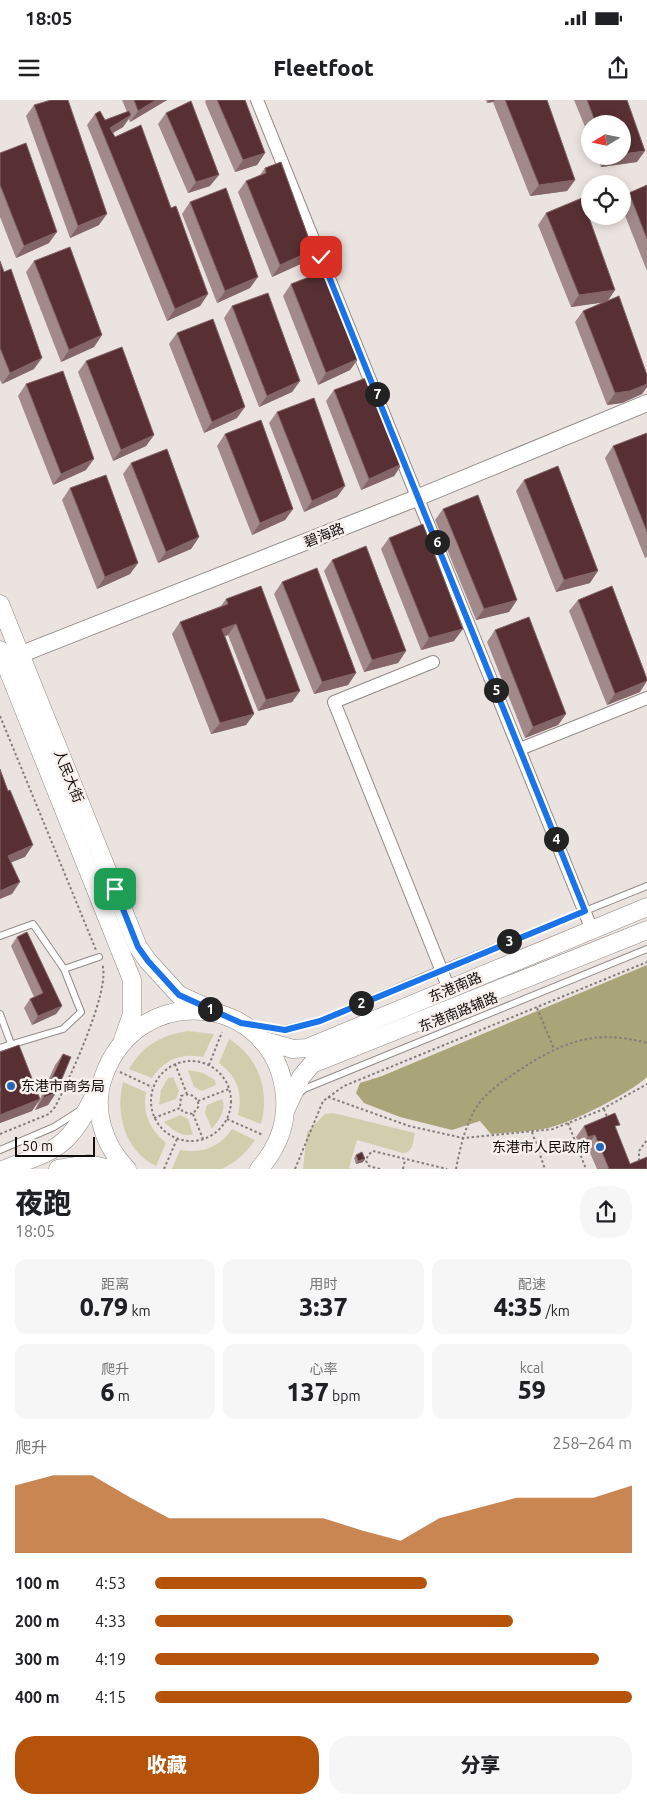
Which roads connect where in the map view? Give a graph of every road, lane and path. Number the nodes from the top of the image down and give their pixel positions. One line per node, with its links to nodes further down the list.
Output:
1 (257, 100): 3 (street)
2 (647, 403): 3 (street, 碧海路)
3 (419, 497): 5 (street, 碧海路); 9 (street)
4 (0, 604): 5 (main road, 人民大街)
5 (6, 657): 16 (main road, 人民大街)
6 (434, 662): 21 (street)
7 (647, 698): 9 (street)
8 (0, 716): 18 (path)
9 (520, 749): 12 (street)
10 (647, 886): 12 (lane)
11 (647, 907): 13 (main road, 东港南路)
12 (585, 911): 13 (street); 21 (lane)
13 (592, 930): 22 (main road, 东港南路)
14 (647, 930): 46 (main road, 东港南路)
15 (0, 936): 20 (lane)
16 (131, 950): 24 (main road); 28 (main road)
17 (647, 950): 46 (lane, 东港南路辅路)
18 (99, 957): 20 (lane); 54 (path)
19 (647, 962): 23 (path)
20 (64, 969): 31 (lane)
21 (441, 969): 22 (street); 26 (lane)
22 (449, 989): 29 (main road, 东港南路)
23 (537, 1008): 33 (path); 42 (path)
24 (218, 1013): 26 (main road); 28 (main road)
25 (0, 1014): 31 (lane)
26 (241, 1023): 29 (main road)
27 (222, 1032): 35 (path)
28 (123, 1040): 38 (main road)
29 (261, 1040): 46 (main road)
30 (647, 1043): 33 (path)
31 (11, 1044): 32 (lane)
32 (0, 1048)
33 (554, 1049): 56 (path)
34 (175, 1064): 35 (path); 39 (path); 41 (path)
35 (209, 1065): 40 (path)
36 (118, 1071): 39 (path)
37 (647, 1084): 47 (path)
38 (101, 1085): 44 (main road); 67 (main road)
39 (152, 1087): 49 (path)
40 (229, 1089): 43 (path); 50 (path)
41 (187, 1094): 43 (path); 45 (path)
42 (328, 1097): 56 (path); 69 (path)
43 (198, 1101): 48 (path)
44 (89, 1106): 60 (lane); 64 (main road)
45 (180, 1108): 48 (path); 49 (path)
46 (286, 1109): 62 (main road)
47 (604, 1109): 51 (path); 52 (path)
48 (193, 1114): 58 (path)
49 (154, 1118): 57 (path)
50 (227, 1119): 55 (path); 58 (path)
51 (609, 1122)
52 (568, 1123): 53 (path); 75 (path)
53 (532, 1132): 56 (path); 74 (path)
54 (0, 1134)
55 (263, 1135)
56 (463, 1138): 73 (path)
57 (177, 1139): 58 (path); 68 (path)
58 (203, 1139)
59 (647, 1140): 63 (path)
60 (0, 1150)
61 (405, 1160): 70 (path); 71 (path); 72 (path)
62 (264, 1165)
63 (640, 1168)
64 (4, 1169)
65 (58, 1169): 66 (main road)
66 (110, 1169)
67 (127, 1169)
68 (164, 1169)
69 (295, 1169)
70 (380, 1169)
71 (402, 1169)
72 (447, 1169)
73 (456, 1169)
74 (545, 1169)
75 (586, 1169)

